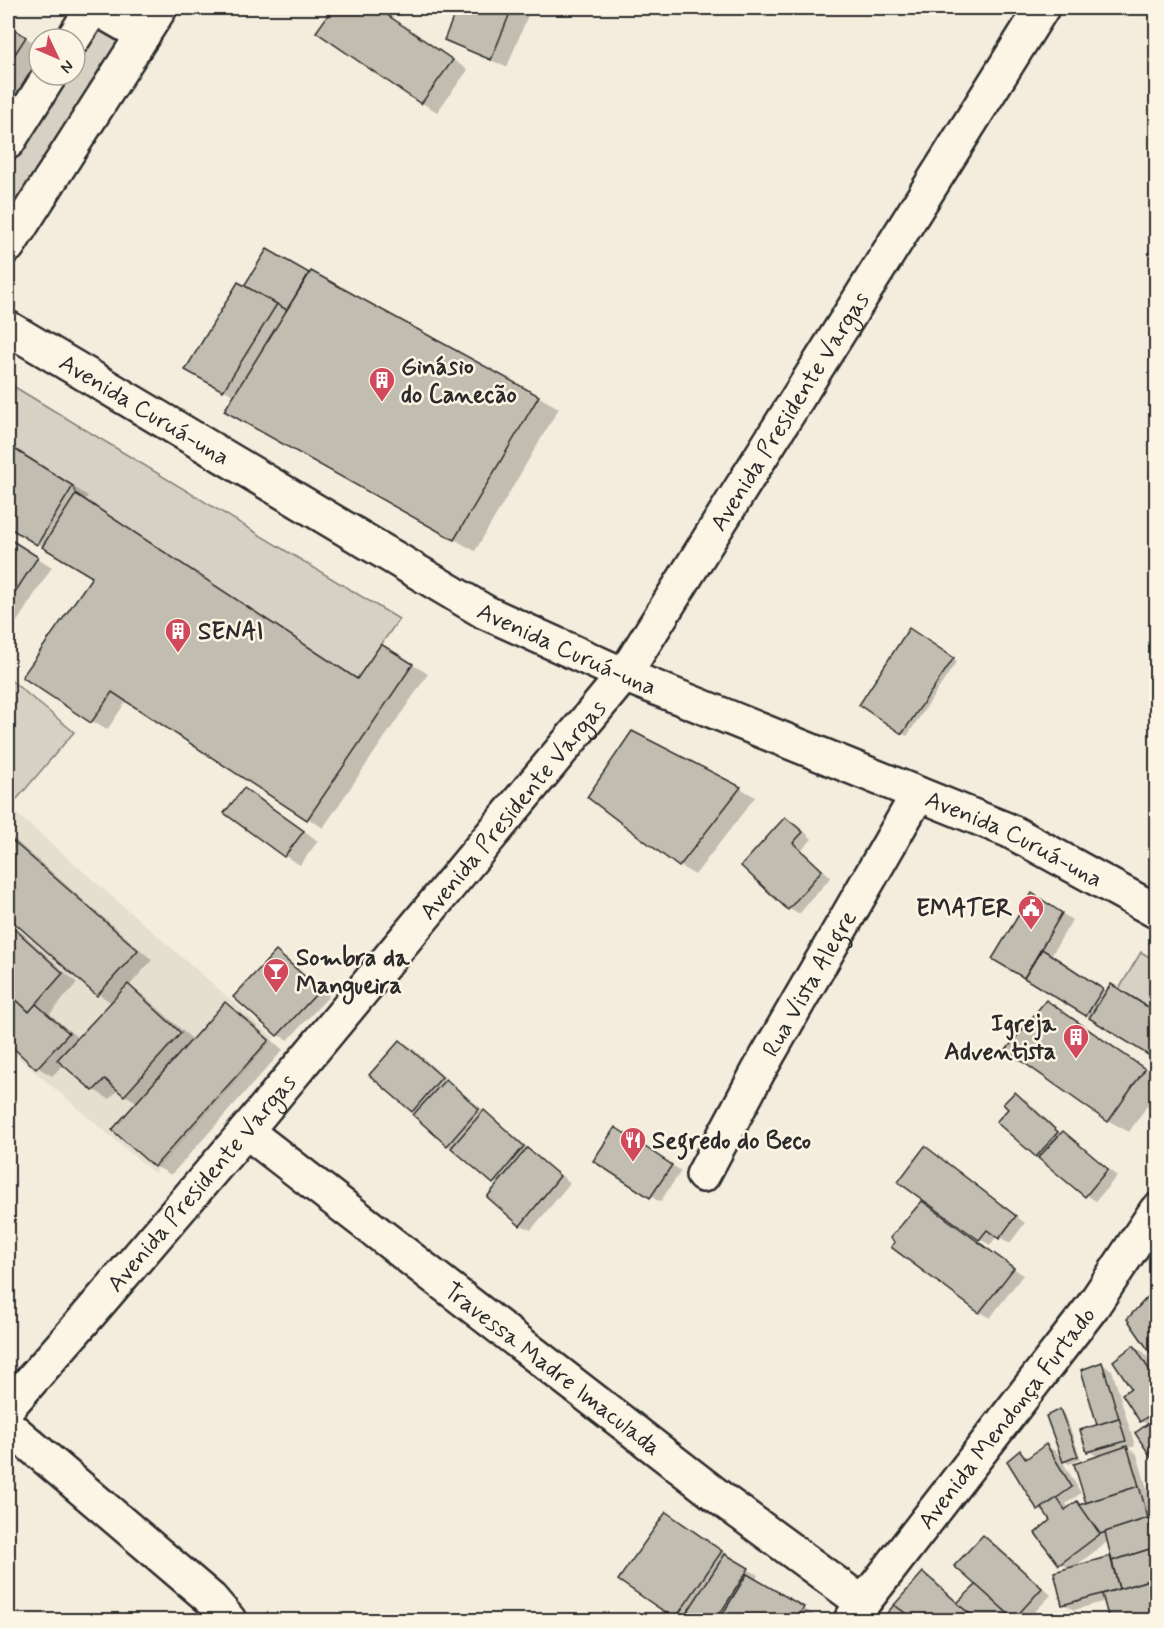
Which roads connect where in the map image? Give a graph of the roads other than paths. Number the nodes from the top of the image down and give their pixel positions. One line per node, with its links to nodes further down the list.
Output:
1 (94, 8): 4 (street); 5 (street)
2 (160, 8): 5 (street)
3 (1042, 8): 10 (street, Avenida Presidente Vargas)
4 (81, 27)
5 (143, 35): 8 (street)
6 (42, 87): 7 (street)
7 (8, 142)
8 (8, 246)
9 (8, 328): 10 (street, Avenida Curuá-una)
10 (624, 675): 11 (street, Avenida Curuá-una); 13 (street, Avenida Presidente Vargas)
11 (918, 794): 12 (street, Avenida Curuá-una); 14 (street, Rua Vista Alegre)
12 (1156, 911)
13 (246, 1131): 16 (street, Avenida Presidente Vargas); 18 (street, Travessa Madre Imaculada)
14 (703, 1175)
15 (1156, 1211): 18 (street, Avenida Mendonça Furtado)
16 (8, 1407)
17 (8, 1426): 19 (street)
18 (857, 1612)
19 (229, 1620)

